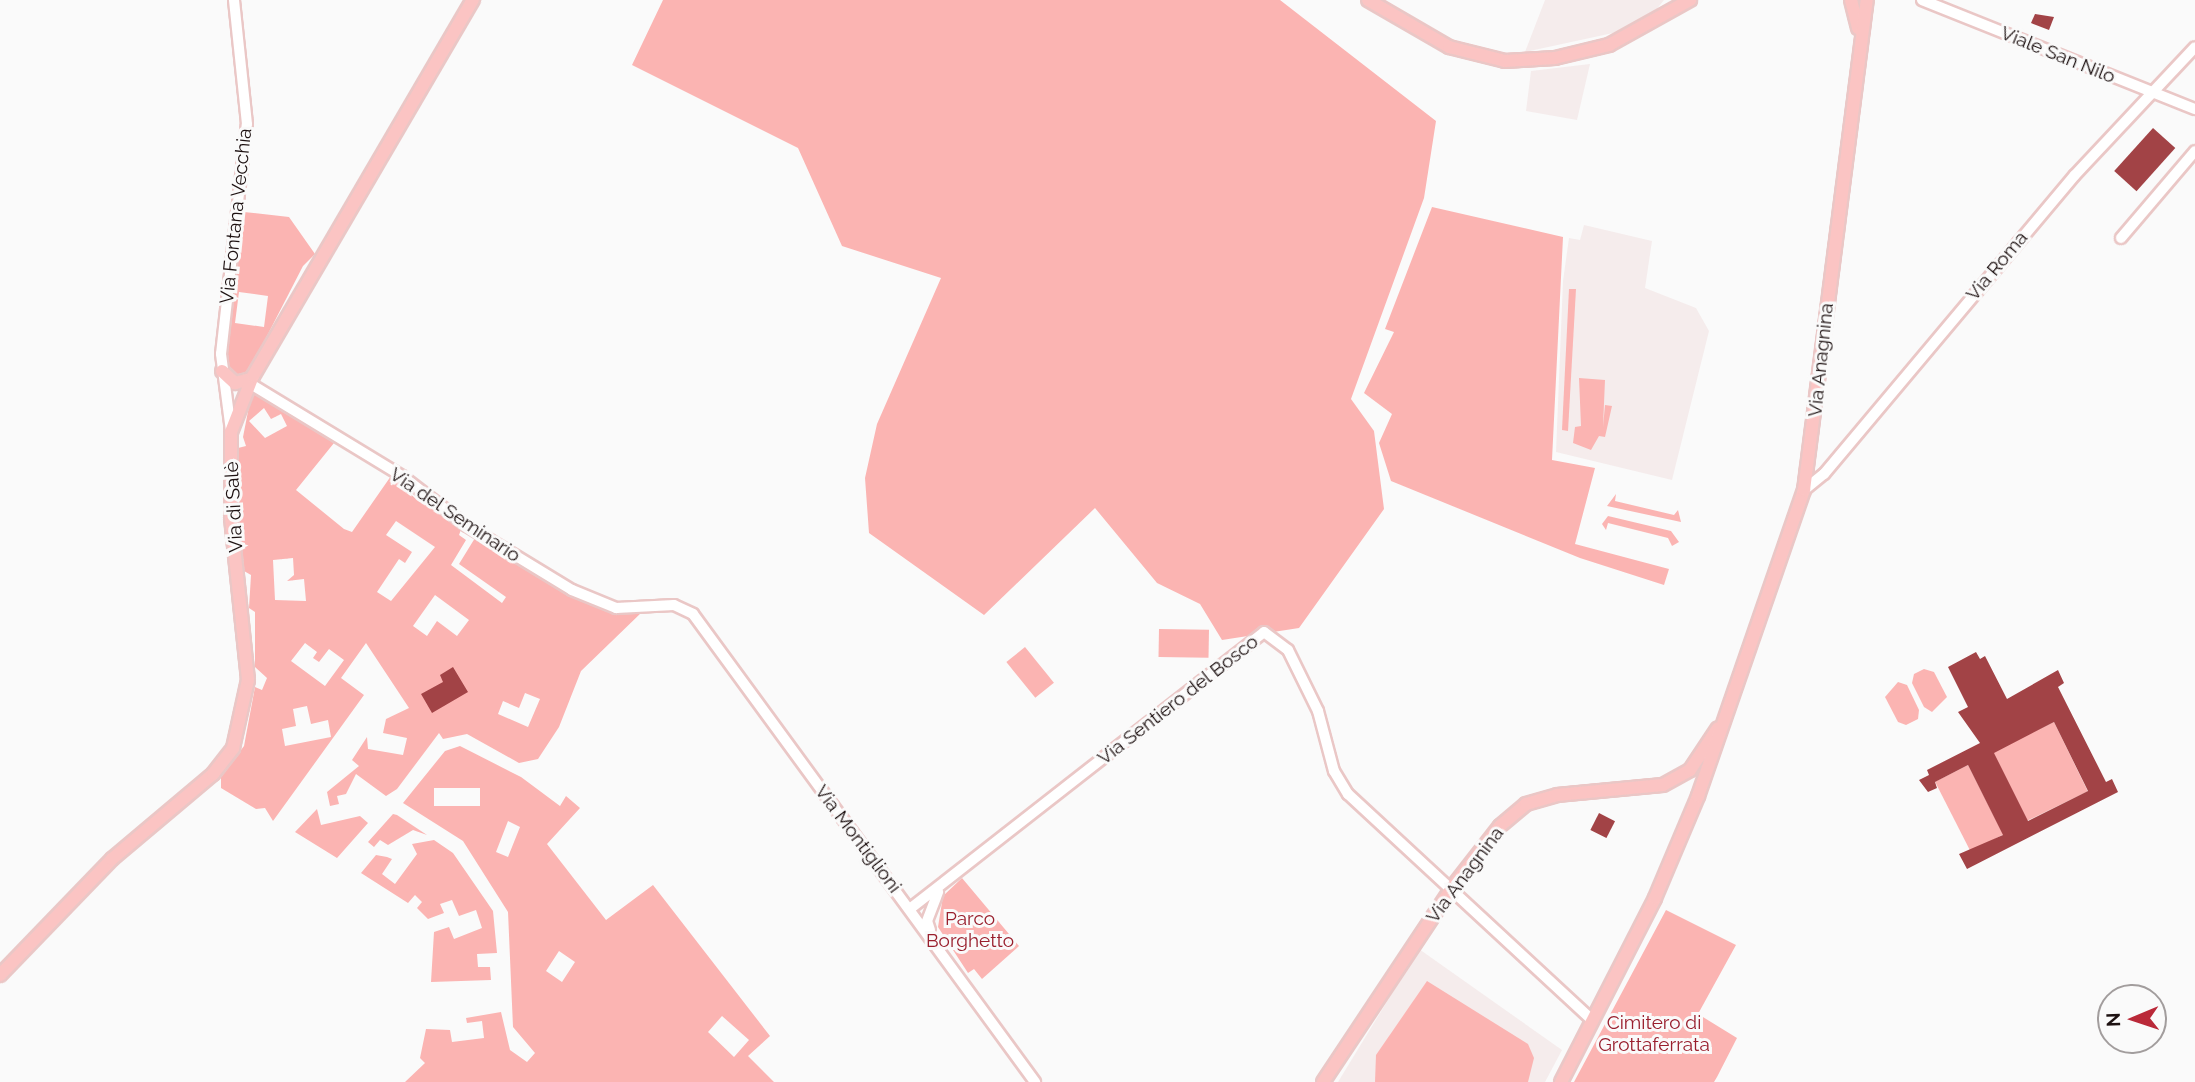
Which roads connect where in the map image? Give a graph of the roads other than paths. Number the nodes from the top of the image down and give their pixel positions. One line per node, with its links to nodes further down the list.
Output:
1 (234, 0): 14 (street, Via Fontana Vecchia)
2 (473, 0): 15 (main road, Via di Salè)
3 (1368, 0): 4 (main road)
4 (1690, 0)
5 (1851, 0): 8 (main road)
6 (1867, 0): 8 (main road, Via Anagnina)
7 (1922, 0): 10 (street, Viale San Nilo)
8 (1859, 42): 17 (main road, Via Anagnina)
9 (2195, 47): 10 (street, Via Roma)
10 (2151, 92): 11 (street, Viale San Nilo); 17 (street, Via Roma)
11 (2195, 109)
12 (2195, 153): 13 (street)
13 (2121, 239)
14 (222, 371): 15 (main road); 16 (street, Via Fontana Vecchia)
15 (250, 381): 16 (main road, Via di Salè); 18 (street, Via del Seminario)
16 (232, 432): 26 (main road, Via di Salè)
17 (1804, 489): 19 (main road, Via Anagnina)
18 (674, 605): 24 (street, Via Montiglioni)
19 (1729, 710): 20 (main road, Via Anagnina); 21 (main road, Via Anagnina)
20 (1690, 770): 21 (main road); 23 (main road, Via Anagnina)
21 (1698, 796): 27 (main road, Via Anagnina)
22 (947, 881): 23 (street, Via Sentiero del Bosco); 24 (street, Via Sentiero del Bosco); 25 (street, Via Sentiero del Bosco)
23 (1451, 889): 27 (street, Via Sentiero del Bosco); 29 (main road, Via Anagnina)
24 (911, 908): 25 (street, Via Montiglioni)
25 (932, 937): 28 (street, Via Montiglioni)
26 (0, 975)
27 (1592, 1020): 30 (main road, Via Anagnina)
28 (1035, 1082)
29 (1323, 1082)
30 (1560, 1082)

